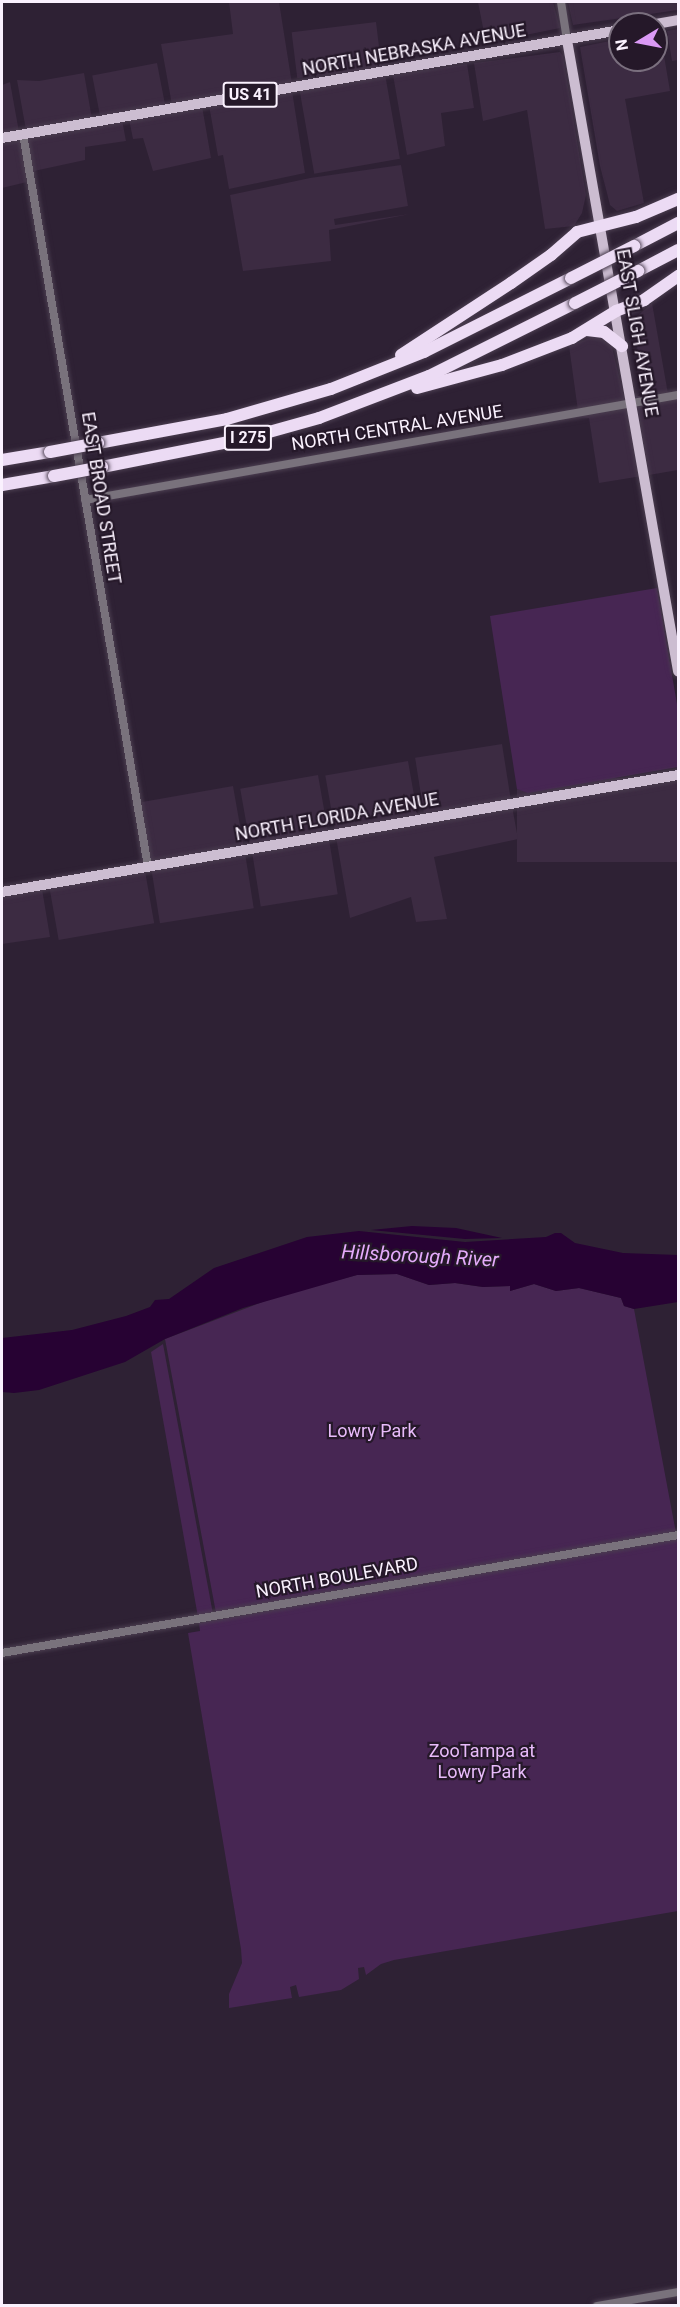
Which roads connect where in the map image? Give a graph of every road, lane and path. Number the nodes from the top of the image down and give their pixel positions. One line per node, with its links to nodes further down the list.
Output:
1 (561, 2): 3 (street, EAST SLIGH AVENUE)
2 (608, 32): 3 (main road, NORTH NEBRASKA AVENUE / US 41)
3 (567, 40): 4 (main road, NORTH NEBRASKA AVENUE / US 41); 8 (main road, EAST SLIGH AVENUE)
4 (23, 134): 5 (main road, NORTH NEBRASKA AVENUE / US 41); 20 (street, EAST BROAD STREET)
5 (2, 138)
6 (678, 199): 8 (highway)
7 (678, 223): 14 (highway, I 275, bridge)
8 (600, 225): 11 (main road, EAST SLIGH AVENUE); 14 (highway)
9 (678, 250): 15 (highway, I 275, bridge)
10 (678, 276): 11 (highway)
11 (616, 311): 12 (highway); 13 (main road, EAST SLIGH AVENUE)
12 (586, 330): 13 (highway); 15 (highway)
13 (622, 346): 17 (main road, EAST SLIGH AVENUE)
14 (373, 373): 18 (highway, I 275, bridge)
15 (389, 393): 19 (highway, I 275, bridge)
16 (678, 395): 17 (street, NORTH CENTRAL AVENUE)
17 (633, 404): 20 (street, NORTH CENTRAL AVENUE); 21 (main road, EAST SLIGH AVENUE)
18 (2, 460)
19 (2, 485)
20 (85, 500): 23 (street, EAST BROAD STREET)
21 (678, 671)
22 (678, 775): 23 (main road, NORTH FLORIDA AVENUE)
23 (148, 867): 24 (main road, NORTH FLORIDA AVENUE)
24 (2, 892)
25 (678, 1535): 26 (street, NORTH BOULEVARD)
26 (2, 1653)
27 (678, 2292): 28 (street)
28 (597, 2306)

